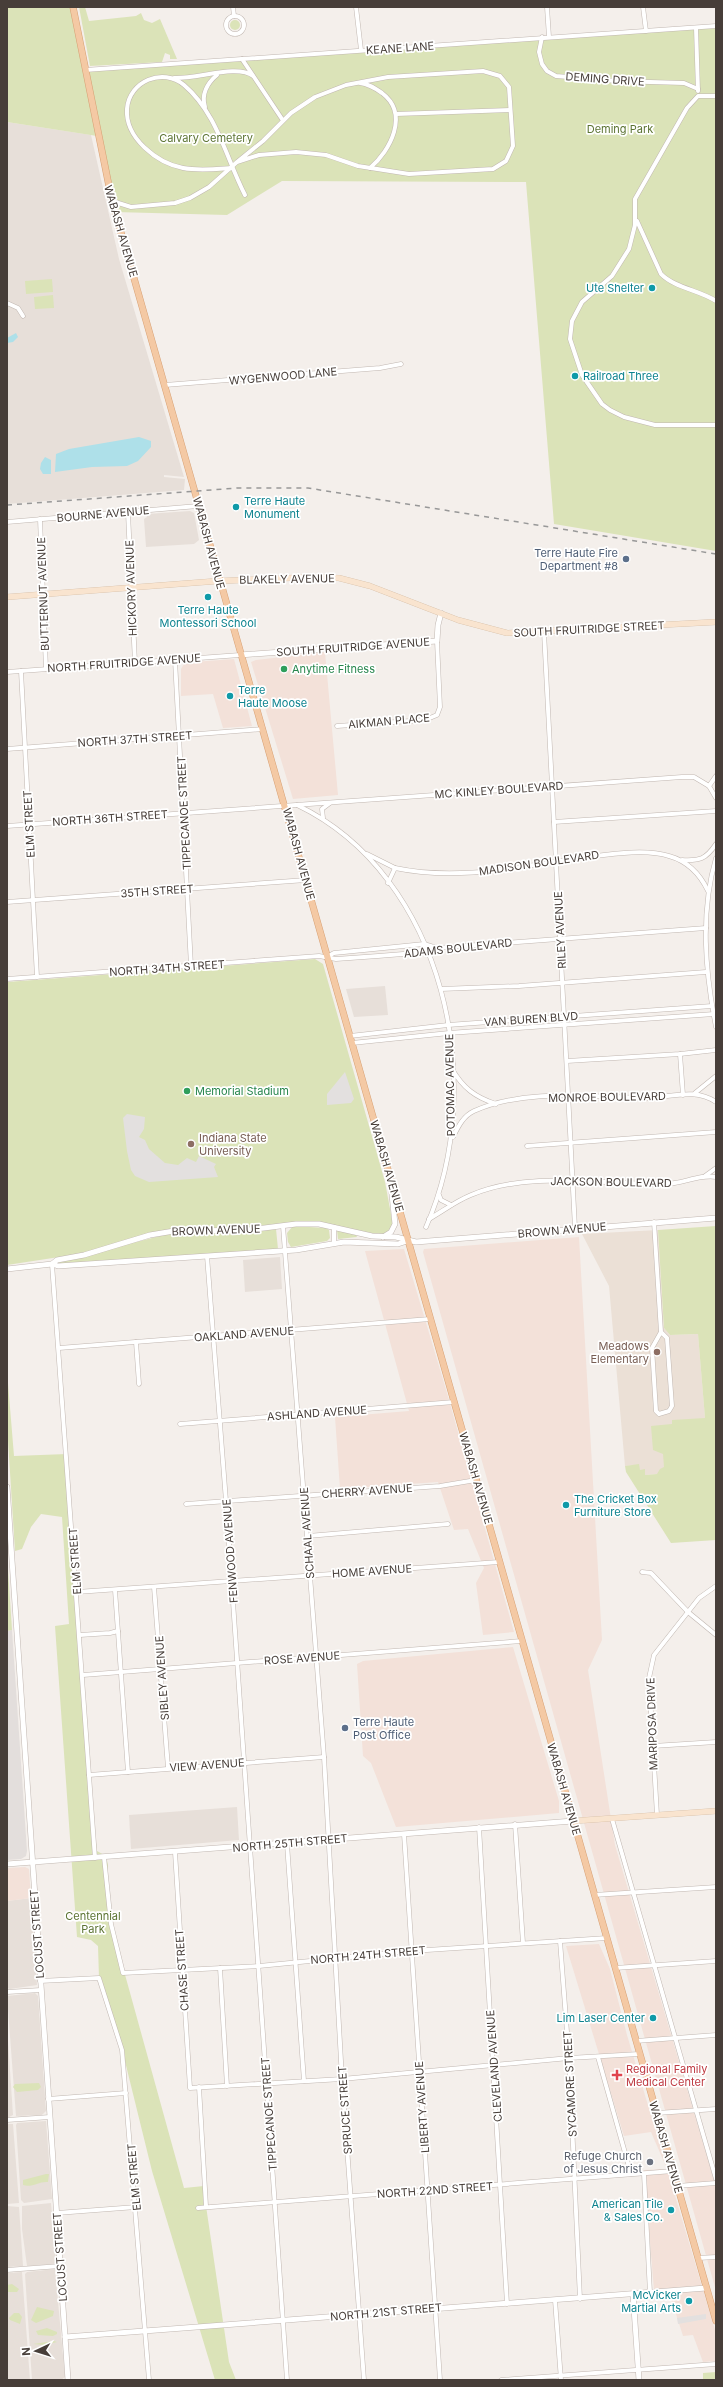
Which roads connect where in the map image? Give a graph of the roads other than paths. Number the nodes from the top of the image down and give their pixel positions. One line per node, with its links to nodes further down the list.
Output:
1 (73, 7): 14 (main road, WABASH AVENUE)
2 (233, 7): 6 (street)
3 (356, 7): 12 (street)
4 (547, 7): 11 (street)
5 (643, 7): 9 (street)
6 (234, 16): 6 (street)
7 (716, 26): 8 (street, KEANE LANE)
8 (696, 28): 9 (street, KEANE LANE); 19 (street)
9 (646, 31): 11 (street, KEANE LANE)
10 (542, 37): 11 (street, KEANE LANE); 12 (street, KEANE LANE); 19 (street, DEMING DRIVE)
11 (549, 37)
12 (361, 50): 13 (street, KEANE LANE)
13 (242, 59): 14 (street, KEANE LANE); 16 (street)
14 (85, 70): 30 (main road, WABASH AVENUE)
15 (218, 74): 16 (street); 17 (street); 22 (street)
16 (253, 76): 25 (street)
17 (168, 77): 22 (street); 27 (street)
18 (354, 83): 23 (street); 24 (street); 25 (street)
19 (698, 89): 20 (street)
20 (698, 96): 21 (street); 31 (street)
21 (716, 96)
22 (205, 110): 27 (street)
23 (510, 110): 24 (street); 28 (street)
24 (396, 114): 28 (street)
25 (282, 119): 26 (street)
26 (237, 162): 27 (street); 28 (street)
27 (232, 168): 29 (street); 30 (street)
28 (370, 168)
29 (246, 195)
30 (112, 201): 36 (main road, WABASH AVENUE)
31 (634, 215): 32 (street); 37 (street)
32 (716, 301)
33 (7, 303): 34 (street)
34 (23, 316)
35 (401, 364): 36 (street, WYGENWOOD LANE)
36 (165, 385): 38 (main road, WABASH AVENUE)
37 (716, 425)
38 (198, 506): 39 (street, BOURNE AVENUE); 42 (main road, WABASH AVENUE)
39 (128, 513): 40 (street, BOURNE AVENUE); 43 (street, HICKORY AVENUE)
40 (40, 519): 41 (street, BOURNE AVENUE); 44 (street, BUTTERNUT AVENUE)
41 (7, 522)
42 (218, 580): 43 (main road, BLAKELY AVENUE); 46 (main road, BLAKELY AVENUE); 50 (main road, WABASH AVENUE)
43 (130, 588): 44 (main road, BLAKELY AVENUE); 52 (street, HICKORY AVENUE)
44 (42, 594): 45 (main road, BLAKELY AVENUE); 53 (street, BUTTERNUT AVENUE)
45 (7, 597)
46 (441, 613): 48 (main road, SOUTH FRUITRIDGE STREET); 49 (street, SOUTH FRUITRIDGE AVENUE)
47 (716, 622): 48 (main road, SOUTH FRUITRIDGE STREET)
48 (544, 632): 62 (street, RILEY AVENUE)
49 (437, 641): 50 (street, SOUTH FRUITRIDGE AVENUE); 56 (street, AIKMAN PLACE)
50 (240, 655): 51 (street, NORTH FRUITRIDGE AVENUE); 57 (main road, WABASH AVENUE)
51 (175, 660): 52 (street, NORTH FRUITRIDGE AVENUE); 58 (street, TIPPECANOE STREET)
52 (135, 663): 53 (street, NORTH FRUITRIDGE AVENUE)
53 (46, 669): 54 (street, NORTH FRUITRIDGE AVENUE)
54 (21, 671): 55 (street, NORTH FRUITRIDGE AVENUE); 59 (street, ELM STREET)
55 (7, 672)
56 (337, 726)
57 (263, 729): 58 (street, NORTH 37TH STREET); 66 (main road, WABASH AVENUE)
58 (179, 736): 59 (street, NORTH 37TH STREET); 69 (street, TIPPECANOE STREET)
59 (25, 748): 60 (street, NORTH 37TH STREET); 72 (street, ELM STREET)
60 (7, 749)
61 (716, 776): 63 (street)
62 (552, 786): 63 (street, MC KINLEY BOULEVARD); 65 (street, MC KINLEY BOULEVARD); 71 (street, RILEY AVENUE)
63 (709, 786): 64 (street)
64 (716, 798)
65 (331, 802): 67 (street, MC KINLEY BOULEVARD); 70 (street)
66 (286, 805): 67 (street, MC KINLEY BOULEVARD); 69 (street, NORTH 36TH STREET); 80 (main road, WABASH AVENUE)
67 (297, 805): 70 (street, POTOMAC AVENUE)
68 (716, 812): 71 (street)
69 (184, 813): 72 (street, NORTH 36TH STREET); 82 (street, TIPPECANOE STREET)
70 (323, 818): 75 (street, POTOMAC AVENUE)
71 (554, 822): 78 (street, RILEY AVENUE)
72 (29, 824): 73 (street, NORTH 36TH STREET); 84 (street, ELM STREET)
73 (7, 826)
74 (716, 844): 77 (street, MADISON BOULEVARD)
75 (364, 852): 79 (street, MADISON BOULEVARD); 81 (street, POTOMAC AVENUE)
76 (716, 858): 83 (street)
77 (682, 860): 78 (street, MADISON BOULEVARD); 83 (street, MADISON BOULEVARD)
78 (556, 861): 79 (street, MADISON BOULEVARD); 87 (street, RILEY AVENUE)
79 (395, 868): 81 (street)
80 (306, 880): 82 (street, 35TH STREET); 93 (main road, WABASH AVENUE)
81 (388, 883): 88 (street, POTOMAC AVENUE)
82 (188, 890): 84 (street, 35TH STREET); 94 (street, TIPPECANOE STREET)
83 (708, 891): 86 (street)
84 (33, 899): 85 (street, 35TH STREET); 96 (street, ELM STREET)
85 (7, 902)
86 (706, 928): 87 (street, ADAMS BOULEVARD); 95 (street)
87 (560, 939): 89 (street, ADAMS BOULEVARD); 98 (street, RILEY AVENUE)
88 (424, 944): 89 (street); 90 (street); 91 (street, POTOMAC AVENUE)
89 (437, 948): 91 (street, ADAMS BOULEVARD)
90 (378, 949): 92 (street); 93 (street)
91 (428, 952): 92 (street, ADAMS BOULEVARD); 99 (street, POTOMAC AVENUE)
92 (378, 956): 93 (street, ADAMS BOULEVARD)
93 (327, 957): 94 (street, NORTH 34TH STREET); 107 (main road, WABASH AVENUE)
94 (192, 966): 96 (street, NORTH 34TH STREET)
95 (706, 972): 98 (street); 100 (street)
96 (37, 977): 97 (street, NORTH 34TH STREET)
97 (7, 979)
98 (563, 982): 99 (street); 102 (street, RILEY AVENUE)
99 (441, 988): 103 (street, POTOMAC AVENUE)
100 (712, 1006): 101 (street); 102 (street, VAN BUREN BLVD)
101 (714, 1014): 104 (street); 105 (street)
102 (565, 1016): 103 (street, VAN BUREN BLVD); 104 (street, RILEY AVENUE)
103 (448, 1025): 106 (street, POTOMAC AVENUE); 107 (street, VAN BUREN BLVD)
104 (565, 1025): 106 (street); 111 (street, RILEY AVENUE)
105 (716, 1027)
106 (450, 1033): 108 (street); 112 (street, POTOMAC AVENUE)
107 (350, 1036): 108 (main road, WABASH AVENUE)
108 (352, 1043): 126 (main road, WABASH AVENUE)
109 (716, 1050): 110 (street)
110 (680, 1054): 111 (street); 116 (street)
111 (567, 1061): 115 (street, RILEY AVENUE)
112 (452, 1068): 118 (street); 120 (street, POTOMAC AVENUE)
113 (716, 1076): 114 (street, MONROE BOULEVARD)
114 (694, 1093): 116 (street, MONROE BOULEVARD); 117 (street)
115 (568, 1095): 116 (street, MONROE BOULEVARD); 118 (street, MONROE BOULEVARD); 121 (street, RILEY AVENUE)
116 (683, 1095)
117 (716, 1102)
118 (496, 1104): 120 (street, MONROE BOULEVARD)
119 (716, 1132): 121 (street)
120 (452, 1139): 128 (street, POTOMAC AVENUE)
121 (571, 1142): 122 (street); 127 (street, RILEY AVENUE)
122 (526, 1146)
123 (716, 1168): 124 (street, JACKSON BOULEVARD)
124 (704, 1176): 125 (street, JACKSON BOULEVARD); 127 (street, JACKSON BOULEVARD)
125 (716, 1177)
126 (390, 1179): 138 (street); 139 (main road, WABASH AVENUE)
127 (573, 1181): 129 (street, JACKSON BOULEVARD); 136 (street, RILEY AVENUE)
128 (439, 1195): 129 (street); 131 (street, POTOMAC AVENUE)
129 (451, 1205): 131 (street, JACKSON BOULEVARD)
130 (716, 1218): 132 (street, BROWN AVENUE)
131 (429, 1219): 135 (street, POTOMAC AVENUE)
132 (654, 1222): 136 (street, BROWN AVENUE); 148 (street)
133 (283, 1226): 134 (street, BROWN AVENUE); 142 (street, SCHAAL AVENUE); 144 (street, BROWN AVENUE)
134 (334, 1227): 137 (street, BROWN AVENUE); 141 (street)
135 (426, 1227)
136 (575, 1228): 139 (street, BROWN AVENUE)
137 (361, 1234): 138 (street, BROWN AVENUE); 140 (street)
138 (382, 1237): 139 (street, BROWN AVENUE)
139 (408, 1241): 140 (street, BROWN AVENUE); 146 (main road, WABASH AVENUE)
140 (361, 1242): 141 (street, BROWN AVENUE)
141 (334, 1243): 142 (street, BROWN AVENUE)
142 (285, 1250): 143 (street, BROWN AVENUE); 147 (street, SCHAAL AVENUE)
143 (207, 1256): 144 (street, BROWN AVENUE); 149 (street, FENWOOD AVENUE)
144 (52, 1264): 145 (street, BROWN AVENUE); 151 (street, ELM STREET)
145 (7, 1269)
146 (430, 1320): 147 (street, OAKLAND AVENUE); 153 (main road, WABASH AVENUE)
147 (291, 1330): 149 (street, OAKLAND AVENUE); 154 (street, SCHAAL AVENUE)
148 (661, 1332): 148 (street)
149 (213, 1336): 150 (street, OAKLAND AVENUE); 155 (street, FENWOOD AVENUE)
150 (136, 1342): 151 (street, OAKLAND AVENUE); 152 (street)
151 (59, 1348): 171 (street, ELM STREET)
152 (139, 1384)
153 (454, 1402): 154 (street, ASHLAND AVENUE); 157 (main road, WABASH AVENUE)
154 (298, 1414): 155 (street, ASHLAND AVENUE); 159 (street, SCHAAL AVENUE)
155 (220, 1421): 156 (street, ASHLAND AVENUE); 160 (street, FENWOOD AVENUE)
156 (180, 1424)
157 (476, 1480): 159 (street, CHERRY AVENUE); 164 (main road, WABASH AVENUE)
158 (7, 1487): 202 (street, LOCUST STREET)
159 (304, 1495): 160 (street, CHERRY AVENUE); 163 (street, SCHAAL AVENUE)
160 (226, 1501): 161 (street, CHERRY AVENUE); 167 (street, FENWOOD AVENUE)
161 (186, 1504)
162 (448, 1524): 163 (street)
163 (308, 1536): 166 (street, SCHAAL AVENUE)
164 (499, 1562): 166 (street, HOME AVENUE); 176 (main road, WABASH AVENUE)
165 (642, 1572): 172 (street)
166 (310, 1576): 167 (street, HOME AVENUE); 177 (street, SCHAAL AVENUE)
167 (231, 1581): 169 (street, HOME AVENUE); 178 (street, FENWOOD AVENUE)
168 (716, 1586): 172 (street, MARIPOSA DRIVE)
169 (154, 1587): 170 (street, HOME AVENUE); 179 (street, SIBLEY AVENUE)
170 (115, 1590): 171 (street, HOME AVENUE); 173 (street)
171 (77, 1592): 174 (street, ELM STREET)
172 (688, 1612): 175 (street); 183 (street, MARIPOSA DRIVE)
173 (118, 1631): 174 (street); 180 (street)
174 (80, 1635): 181 (street, ELM STREET)
175 (716, 1635)
176 (522, 1641): 177 (street, ROSE AVENUE); 192 (main road, WABASH AVENUE)
177 (316, 1657): 178 (street, ROSE AVENUE); 184 (street, SCHAAL AVENUE)
178 (238, 1663): 179 (street, ROSE AVENUE); 185 (street, FENWOOD AVENUE)
179 (161, 1668): 180 (street, ROSE AVENUE); 186 (street, SIBLEY AVENUE)
180 (121, 1671): 181 (street, ROSE AVENUE); 187 (street)
181 (83, 1675): 188 (street, ELM STREET)
182 (716, 1742): 183 (street)
183 (653, 1746): 190 (street, MARIPOSA DRIVE)
184 (324, 1757): 185 (street, VIEW AVENUE); 196 (street, SCHAAL AVENUE)
185 (245, 1763): 186 (street, VIEW AVENUE); 198 (street, FENWOOD AVENUE)
186 (168, 1768): 187 (street, VIEW AVENUE)
187 (128, 1772): 188 (street, VIEW AVENUE)
188 (89, 1775): 201 (street, ELM STREET)
189 (716, 1811): 190 (main road)
190 (657, 1815): 191 (main road)
191 (612, 1819): 192 (main road); 205 (street)
192 (573, 1821): 193 (street, NORTH 25TH STREET); 206 (main road, WABASH AVENUE)
193 (515, 1824): 194 (street, NORTH 25TH STREET); 209 (street)
194 (479, 1827): 195 (street, NORTH 25TH STREET); 210 (street, CLEVELAND AVENUE)
195 (404, 1834): 196 (street, NORTH 25TH STREET); 211 (street, LIBERTY AVENUE)
196 (329, 1840): 197 (street, NORTH 25TH STREET); 212 (street, SPRUCE STREET)
197 (287, 1844): 198 (street, NORTH 25TH STREET); 214 (street)
198 (251, 1847): 199 (street, NORTH 25TH STREET); 216 (street, TIPPECANOE STREET)
199 (175, 1852): 200 (street, NORTH 25TH STREET); 219 (street, CHASE STREET)
200 (104, 1857): 201 (street, NORTH 25TH STREET); 219 (street, NORTH 24TH STREET)
201 (95, 1858): 202 (street, NORTH 25TH STREET)
202 (33, 1862): 203 (street, NORTH 25TH STREET); 220 (street, LOCUST STREET)
203 (7, 1864)
204 (716, 1887): 205 (street)
205 (633, 1892): 206 (street); 215 (street)
206 (594, 1895): 207 (main road, WABASH AVENUE)
207 (607, 1938): 208 (street, NORTH 24TH STREET); 218 (main road, WABASH AVENUE)
208 (560, 1941): 209 (street, NORTH 24TH STREET); 228 (street, SYCAMORE STREET)
209 (523, 1943): 210 (street, NORTH 24TH STREET)
210 (486, 1947): 211 (street, NORTH 24TH STREET); 229 (street, CLEVELAND AVENUE)
211 (412, 1951): 212 (street, NORTH 24TH STREET); 230 (street, LIBERTY AVENUE)
212 (336, 1958): 214 (street, NORTH 24TH STREET); 231 (street, SPRUCE STREET)
213 (716, 1961): 215 (street)
214 (296, 1962): 216 (street, NORTH 24TH STREET); 232 (street)
215 (654, 1965): 218 (street); 224 (street)
216 (259, 1966): 217 (street, NORTH 24TH STREET); 233 (street, TIPPECANOE STREET)
217 (220, 1968): 219 (street, NORTH 24TH STREET); 234 (street)
218 (615, 1968): 225 (main road, WABASH AVENUE)
219 (182, 1971): 235 (street, CHASE STREET)
220 (40, 1981): 221 (street, LOCUST STREET); 236 (street, ELM STREET)
221 (41, 1990): 222 (street); 237 (street, LOCUST STREET)
222 (7, 1992)
223 (716, 2035): 224 (street)
224 (676, 2038): 225 (street); 239 (street)
225 (635, 2041): 226 (main road, WABASH AVENUE)
226 (638, 2054): 227 (street); 240 (main road, WABASH AVENUE)
227 (598, 2057): 228 (street); 244 (street)
228 (569, 2058): 229 (street); 246 (street, SYCAMORE STREET)
229 (494, 2065): 230 (street); 249 (street, CLEVELAND AVENUE)
230 (420, 2071): 231 (street); 251 (street, LIBERTY AVENUE)
231 (342, 2079): 232 (street); 252 (street, SPRUCE STREET)
232 (304, 2081): 233 (street)
233 (267, 2084): 234 (street); 253 (street, TIPPECANOE STREET)
234 (227, 2086): 235 (street)
235 (199, 2087): 254 (street)
236 (126, 2093): 237 (street); 255 (street, ELM STREET)
237 (48, 2099): 241 (street, LOCUST STREET)
238 (716, 2109): 239 (street)
239 (696, 2110): 240 (street); 247 (street)
240 (657, 2113): 243 (main road, WABASH AVENUE)
241 (50, 2117): 242 (street); 257 (street, LOCUST STREET)
242 (7, 2120)
243 (673, 2171): 245 (street, NORTH 22ND STREET); 250 (main road, WABASH AVENUE)
244 (631, 2174): 245 (street, NORTH 22ND STREET); 246 (street, NORTH 22ND STREET)
245 (644, 2174): 263 (street)
246 (574, 2178): 249 (street, NORTH 22ND STREET); 265 (street, SYCAMORE STREET)
247 (716, 2179)
248 (716, 2183): 250 (street)
249 (501, 2185): 251 (street, NORTH 22ND STREET); 267 (street, CLEVELAND AVENUE)
250 (677, 2186): 259 (main road, WABASH AVENUE)
251 (427, 2191): 252 (street, NORTH 22ND STREET); 268 (street, LIBERTY AVENUE)
252 (351, 2196): 253 (street, NORTH 22ND STREET); 269 (street, SPRUCE STREET)
253 (275, 2202): 254 (street, NORTH 22ND STREET); 270 (street, TIPPECANOE STREET)
254 (206, 2206): 256 (street, NORTH 22ND STREET)
255 (136, 2207): 257 (street); 272 (street, ELM STREET)
256 (198, 2208)
257 (56, 2213): 260 (street, LOCUST STREET)
258 (716, 2257): 259 (street)
259 (698, 2258): 262 (main road, WABASH AVENUE)
260 (60, 2266): 261 (street); 273 (street, LOCUST STREET)
261 (7, 2270)
262 (706, 2288): 263 (street, NORTH 21ST STREET); 271 (main road, WABASH AVENUE)
263 (650, 2293): 264 (street, NORTH 21ST STREET)
264 (633, 2294): 265 (street, NORTH 21ST STREET); 275 (street)
265 (580, 2299): 266 (street, NORTH 21ST STREET)
266 (555, 2300): 267 (street, NORTH 21ST STREET); 276 (street)
267 (507, 2304): 268 (street, NORTH 21ST STREET)
268 (435, 2308): 269 (street, NORTH 21ST STREET); 281 (street, LIBERTY AVENUE)
269 (360, 2315): 270 (street, NORTH 21ST STREET); 280 (street, SPRUCE STREET)
270 (283, 2321): 272 (street, NORTH 21ST STREET); 279 (street, TIPPECANOE STREET)
271 (716, 2321)
272 (146, 2331): 273 (street, NORTH 21ST STREET); 278 (street, ELM STREET)
273 (65, 2337): 277 (street, LOCUST STREET)
274 (716, 2364): 275 (street)
275 (639, 2371): 276 (street); 283 (street)
276 (560, 2378): 282 (street)
277 (68, 2380)
278 (149, 2380)
279 (287, 2380)
280 (364, 2380)
281 (440, 2380)
282 (501, 2380)
283 (640, 2380)

